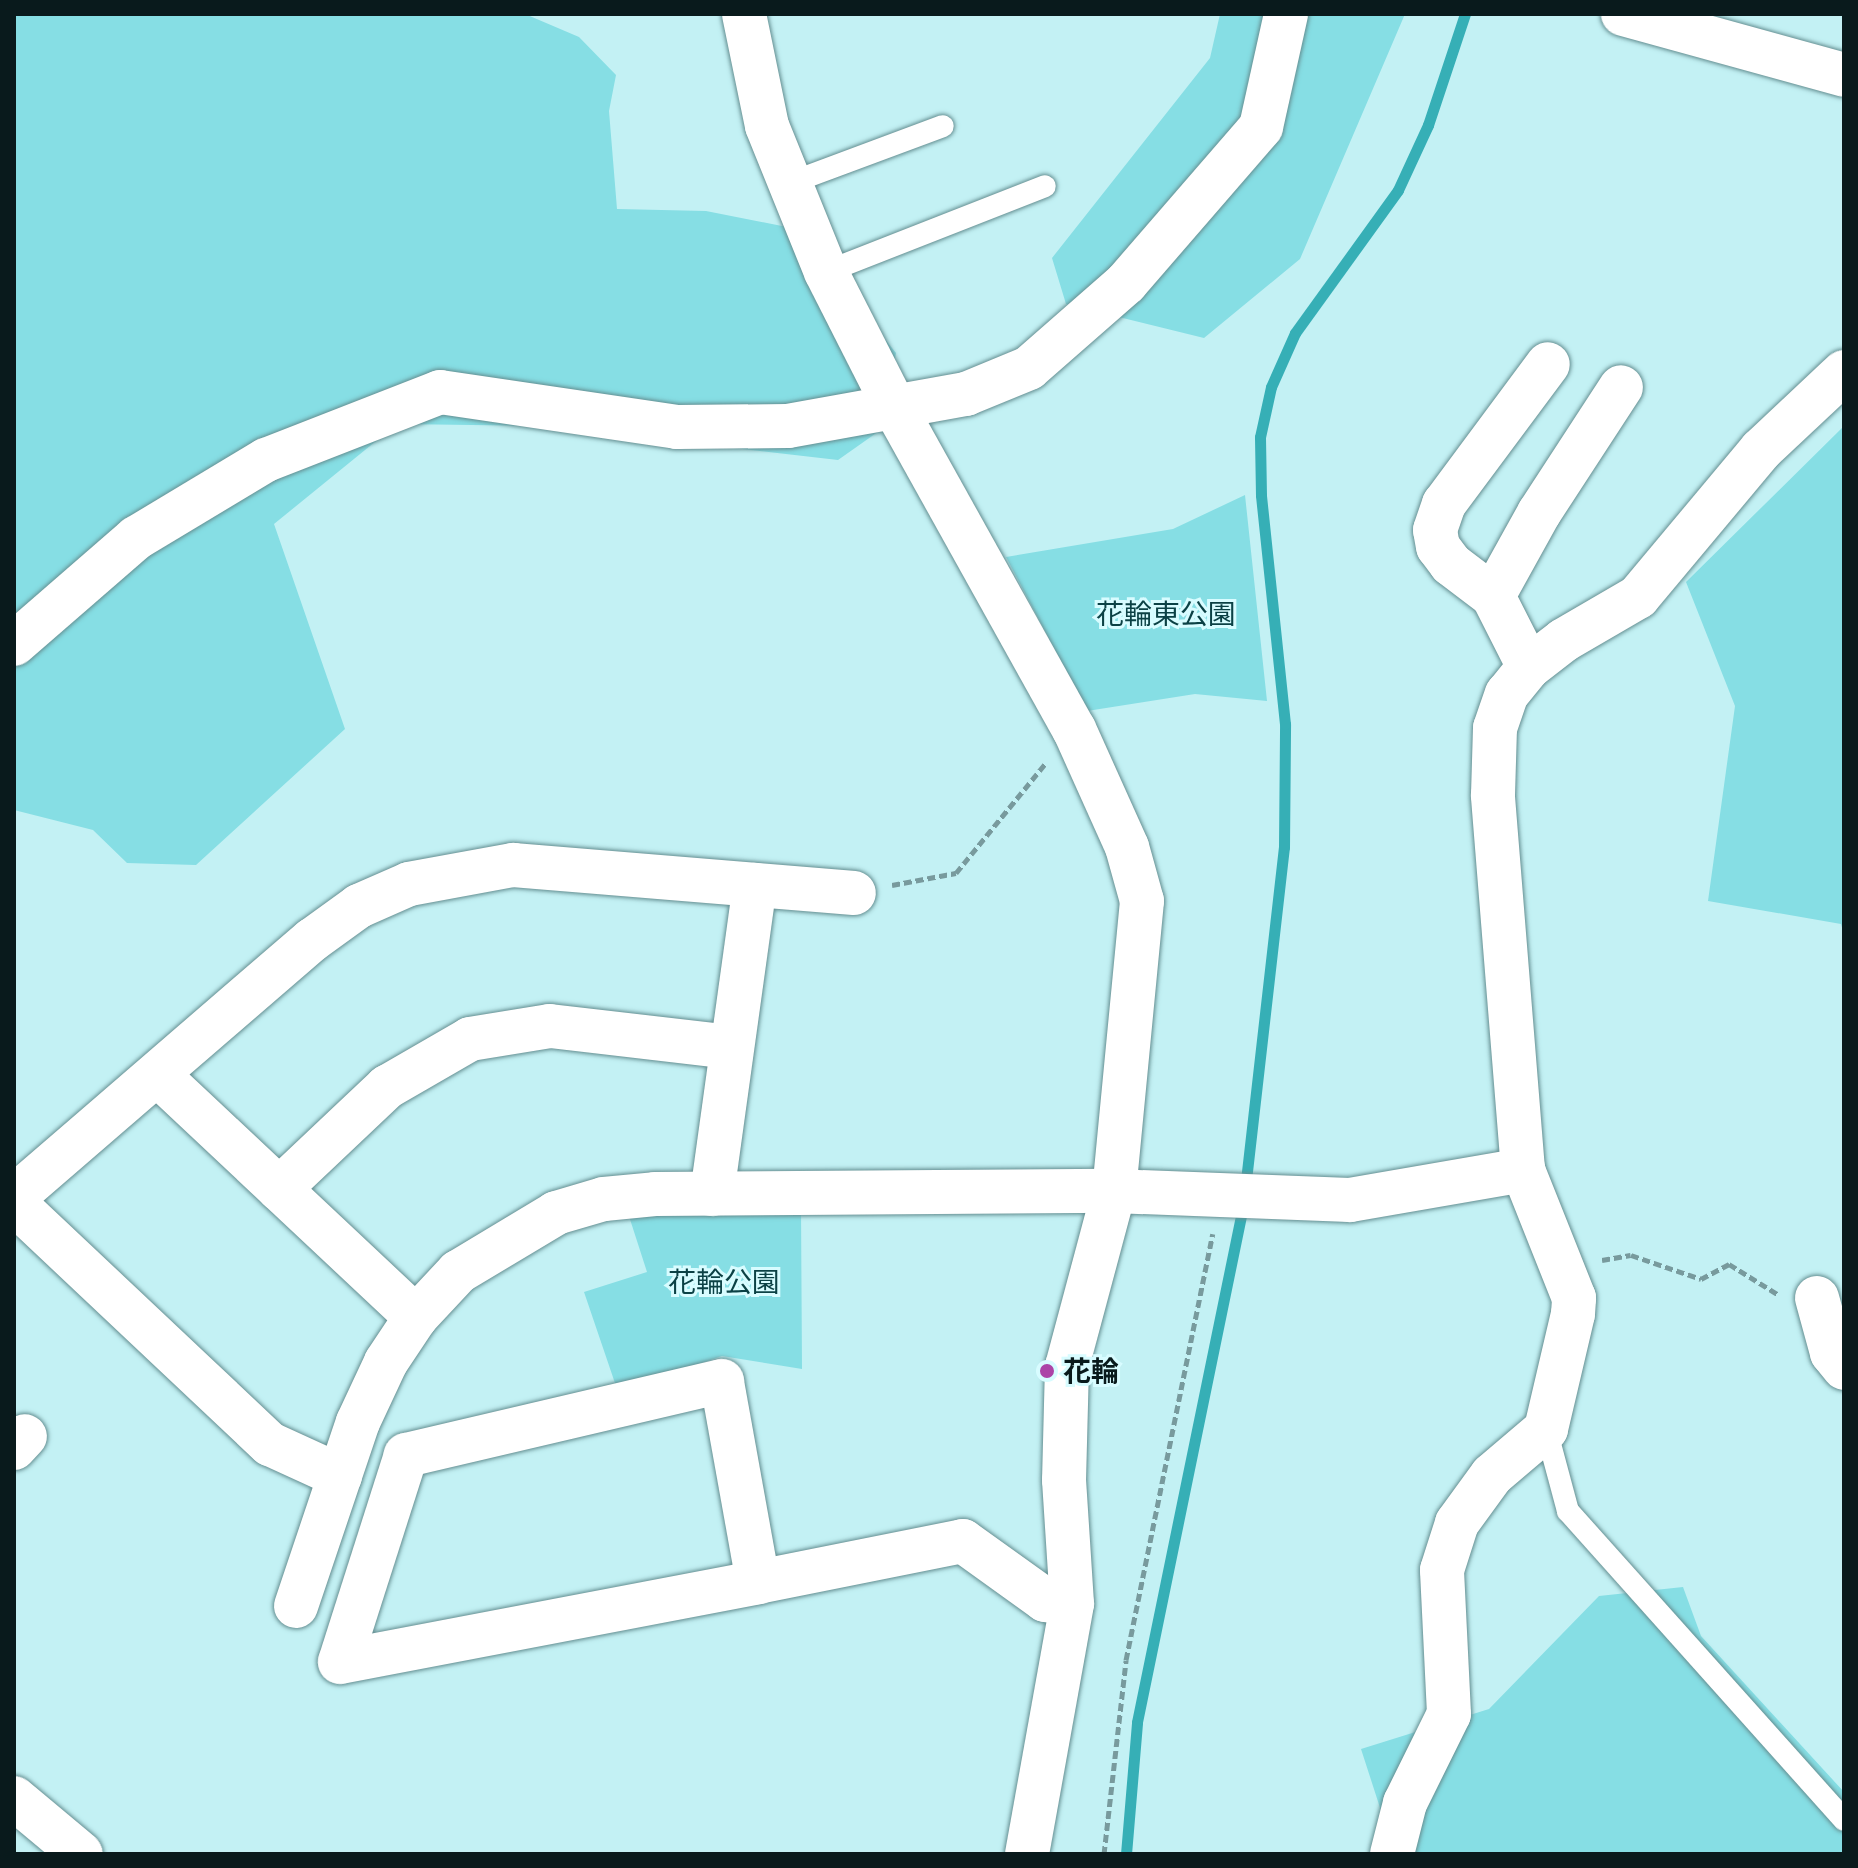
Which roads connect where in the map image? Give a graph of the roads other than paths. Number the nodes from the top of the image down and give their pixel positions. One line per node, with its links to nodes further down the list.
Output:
1 (744, 14): 6 (street)
2 (1286, 14): 12 (street)
3 (1639, 16): 4 (street)
4 (1844, 75)
5 (943, 126): 6 (lane)
6 (790, 183): 8 (street)
7 (1045, 186): 8 (lane)
8 (826, 272): 12 (street)
9 (1548, 364): 13 (street)
10 (1844, 372): 15 (street)
11 (1621, 387): 13 (street)
12 (895, 408): 14 (street); 22 (street)
13 (1493, 596): 15 (street)
14 (14, 644)
15 (1529, 667): 20 (street)
16 (755, 885): 17 (street); 18 (street); 19 (street)
17 (854, 893)
18 (732, 1047): 21 (street); 23 (street)
19 (158, 1075): 21 (street); 24 (street)
20 (1523, 1170): 22 (street); 28 (street)
21 (279, 1189): 26 (street)
22 (1114, 1191): 23 (street); 31 (street)
23 (712, 1194): 26 (street)
24 (14, 1200): 29 (street)
25 (1817, 1298): 27 (street)
26 (416, 1317): 29 (street)
27 (1844, 1368)
28 (1546, 1429): 34 (lane); 37 (street)
29 (340, 1476): 32 (street)
30 (758, 1582): 30 (street); 31 (street)
31 (1072, 1604): 36 (street)
32 (296, 1606)
33 (14, 1798): 35 (street)
34 (1844, 1820)
35 (81, 1854)
36 (1027, 1854)
37 (1392, 1854)

